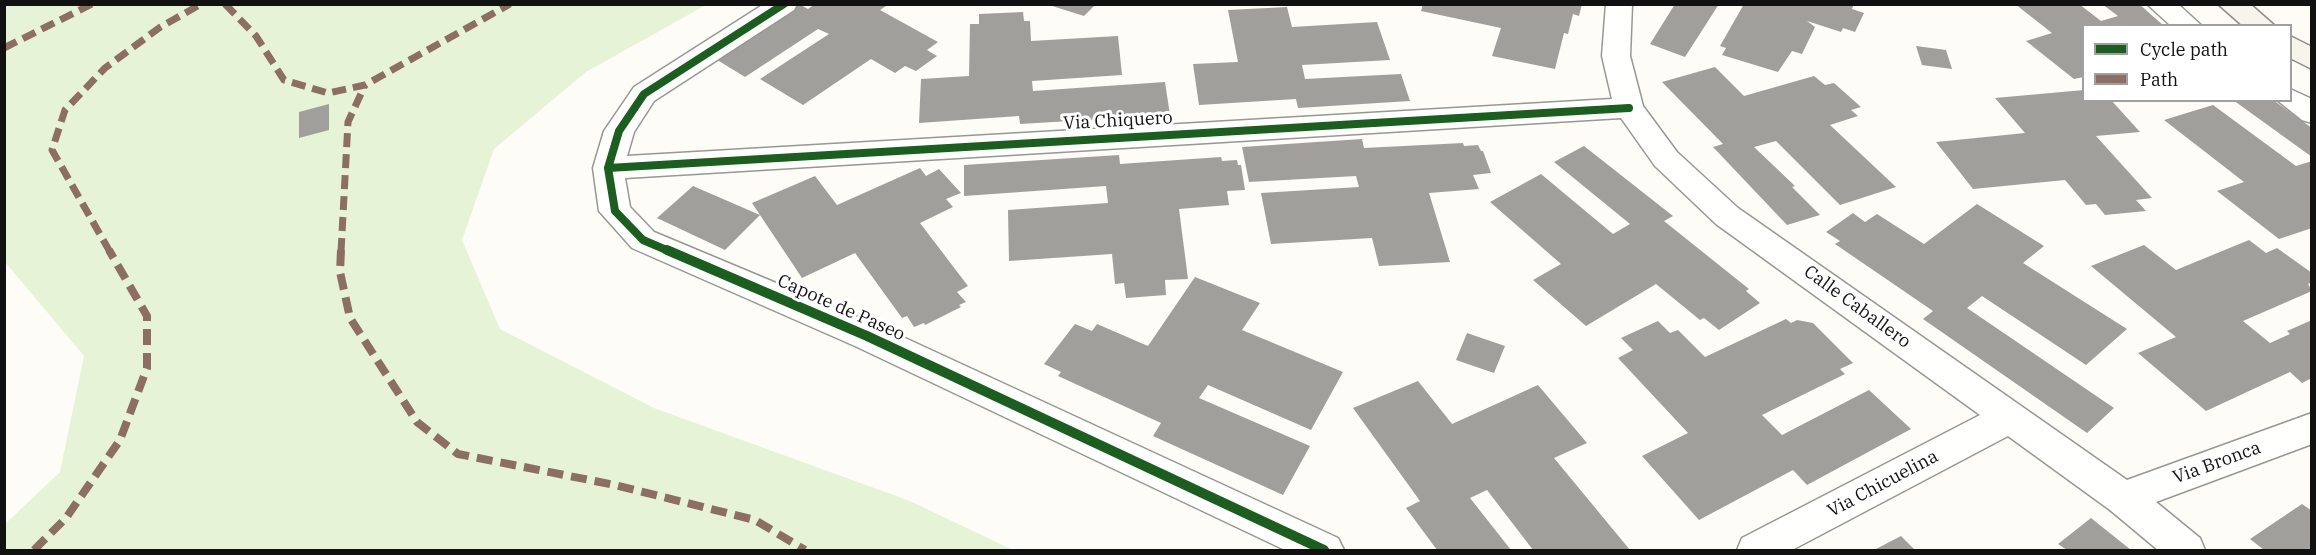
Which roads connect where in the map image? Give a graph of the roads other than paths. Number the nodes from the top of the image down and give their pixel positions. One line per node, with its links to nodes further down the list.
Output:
1 (784, 4): 12 (street, Capote de Paseo)
2 (1619, 4): 10 (street, Calle Caballero)
3 (2160, 4): 5 (street)
4 (2231, 4): 6 (main road)
5 (2186, 24)
6 (2259, 24)
7 (2292, 46): 8 (main road)
8 (2312, 60)
9 (2292, 99): 11 (street)
10 (1629, 108): 12 (street, Via Chiquero); 13 (street, Calle Caballero)
11 (2312, 113)
12 (608, 168): 16 (street, Capote de Paseo)
13 (2010, 417): 15 (street, Calle Caballero); 17 (street, Via Chicuelina)
14 (2312, 428): 15 (street, Via Bronca)
15 (2123, 498): 18 (street, Calle Caballero)
16 (1324, 550)
17 (1756, 550)
18 (2186, 550)

